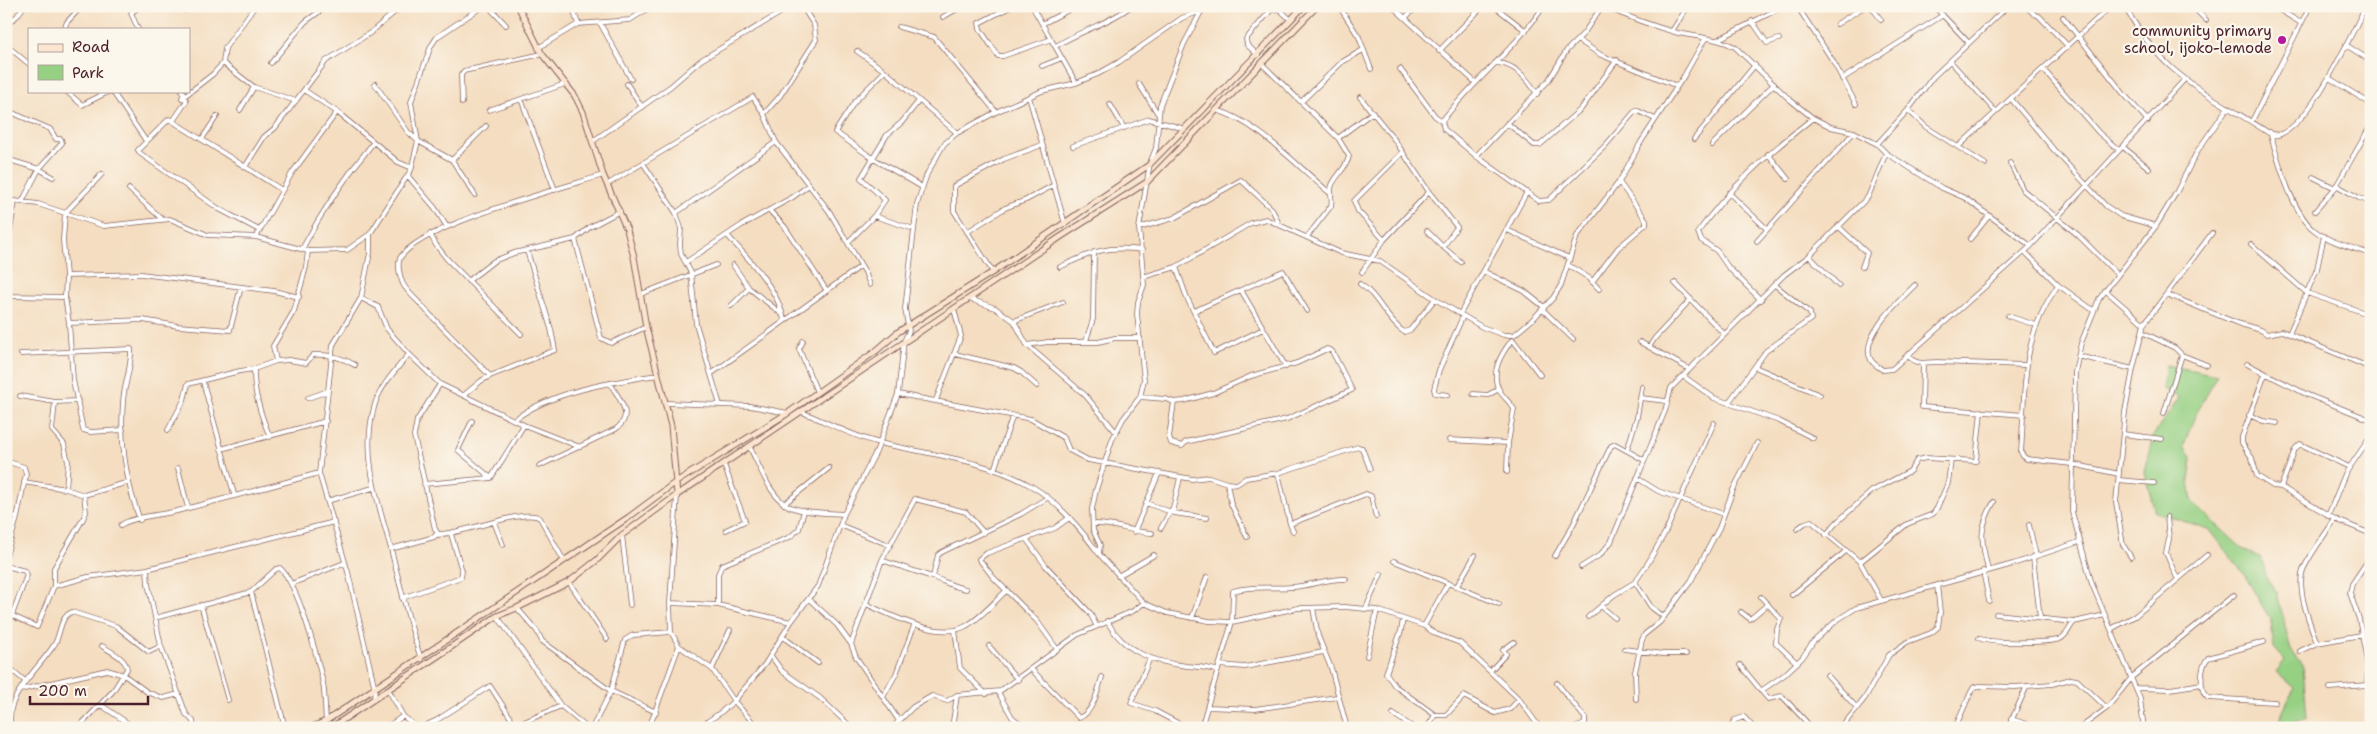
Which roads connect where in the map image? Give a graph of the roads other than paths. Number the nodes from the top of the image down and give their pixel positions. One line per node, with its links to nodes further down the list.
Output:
1 (24, 6): 61 (street)
2 (82, 6): 64 (street)
3 (140, 6): 65 (street)
4 (197, 6): 45 (street)
5 (255, 6): 91 (street)
6 (327, 6): 92 (street)
7 (402, 6): 115 (street)
8 (482, 6): 168 (street)
9 (488, 6): 62 (street)
10 (518, 6): 79 (street)
11 (572, 6): 58 (street)
12 (652, 6): 56 (street)
13 (792, 6): 136 (street)
14 (802, 6): 146 (street)
15 (962, 6): 49 (street)
16 (1012, 6): 71 (street)
17 (1032, 6): 59 (street)
18 (1076, 6): 59 (street)
19 (1204, 6): 46 (street)
20 (1304, 6): 52 (street)
21 (1317, 6): 93 (street)
22 (1339, 6): 80 (street)
23 (1392, 6): 51 (street)
24 (1418, 6): 51 (street)
25 (1483, 6): 82 (street)
26 (1494, 6): 66 (street)
27 (1544, 6): 66 (street)
28 (1603, 6): 47 (street); 72 (street)
29 (1627, 6): 47 (street)
30 (1688, 6): 67 (street)
31 (1784, 6): 55 (street)
32 (1798, 6): 104 (street)
33 (1865, 6): 60 (street)
34 (1871, 6): 53 (street)
35 (2008, 6): 74 (street)
36 (2026, 6): 78 (street)
37 (2111, 6): 68 (street)
38 (2124, 6): 105 (street)
39 (2192, 6): 54 (street)
40 (2273, 6): 57 (street)
41 (2310, 6): 57 (street)
42 (2366, 6): 76 (street)
43 (1130, 7): 77 (street)
44 (1936, 7): 48 (street)
45 (184, 10)
46 (1201, 11): 107 (street); 147 (street)
47 (1618, 12): 67 (street)
48 (1943, 15): 74 (street); 104 (street)
49 (943, 17)
50 (2063, 17): 68 (street)
51 (1405, 18): 82 (street)
52 (1291, 20): 85 (street); 85 (street)
53 (1881, 20)
54 (2206, 20)
55 (1752, 21): 70 (street); 73 (street)
56 (600, 23): 58 (street); 103 (street)
57 (2301, 23): 155 (street)
58 (578, 24): 79 (street)
59 (1042, 24): 71 (street)
60 (1837, 24)
61 (6, 25)
62 (506, 25)
63 (899, 27): 143 (street)
64 (64, 28)
65 (138, 28)
66 (1526, 31): 84 (street)
67 (1672, 31): 69 (street)
68 (2078, 36): 78 (street); 153 (street)
69 (1705, 39): 73 (street); 114 (street)
70 (1779, 39)
71 (1049, 40): 77 (street)
72 (1578, 40): 87 (street); 122 (street)
73 (1716, 40): 96 (street)
74 (1969, 43): 89 (street)
75 (6, 45): 90 (street)
76 (2346, 45): 88 (street); 102 (street)
77 (1056, 46): 86 (street)
78 (2067, 46): 100 (street)
79 (538, 48): 83 (street)
80 (1363, 50): 98 (street); 129 (street)
81 (856, 51): 101 (street)
82 (1439, 51): 106 (street)
83 (542, 54): 109 (street); 131 (street)
84 (1504, 54): 94 (street); 95 (street)
85 (1258, 55): 160 (street)
86 (1062, 58): 97 (street); 107 (street)
87 (1617, 60): 114 (street); 156 (street)
88 (2371, 61)
89 (1951, 62): 141 (street); 145 (street)
90 (28, 63)
91 (223, 63): 113 (street); 121 (street)
92 (271, 63)
93 (1261, 63): 129 (street); 140 (street)
94 (1494, 63): 95 (street); 106 (street)
95 (1506, 63): 122 (street)
96 (1755, 65): 112 (street); 166 (street)
97 (1042, 66)
98 (1371, 69)
99 (1400, 69): 152 (street)
100 (2043, 69): 127 (street); 177 (street)
101 (885, 71): 130 (street); 184 (street)
102 (2329, 78): 134 (street); 162 (street)
103 (631, 79)
104 (1842, 79): 133 (street)
105 (2185, 79): 135 (street); 153 (street)
106 (1475, 82): 152 (street)
107 (1076, 83): 123 (street)
108 (375, 84): 168 (street)
109 (565, 84): 126 (street); 169 (street)
110 (627, 84): 136 (street)
111 (1139, 84): 147 (street)
112 (1774, 84): 149 (street); 174 (street)
113 (254, 86): 128 (street); 138 (street)
114 (1677, 86): 150 (street)
115 (304, 90): 128 (street); 142 (street)
116 (67, 92): 117 (street)
117 (109, 92)
118 (112, 92): 167 (street)
119 (183, 92): 125 (street)
120 (190, 92): 125 (street)
121 (190, 92)
122 (1537, 94): 156 (street)
123 (1029, 97): 143 (street); 173 (street)
124 (1360, 97): 144 (street)
125 (182, 98): 151 (street)
126 (521, 99): 139 (street); 209 (street)
127 (2012, 100): 145 (street); 204 (street)
128 (296, 101): 189 (street)
129 (1302, 101): 164 (street)
130 (918, 102): 163 (street); 184 (street)
131 (462, 103)
132 (1110, 104): 159 (street)
133 (1856, 104)
134 (2371, 104)
135 (2228, 107): 155 (street); 231 (street)
136 (642, 108): 169 (street)
137 (6, 110): 192 (street)
138 (240, 110)
139 (489, 110)
140 (1216, 110): 199 (street); 212 (street)
141 (1908, 110): 172 (street); 176 (street)
142 (337, 112): 171 (street); 208 (street)
143 (996, 112): 163 (street)
144 (1373, 112): 164 (street); 178 (street)
145 (1996, 112): 176 (street)
146 (764, 114): 170 (street); 185 (street)
147 (1158, 114): 154 (street)
148 (217, 116): 165 (street)
149 (1813, 118): 161 (street); 180 (street)
150 (1655, 119): 200 (street); 211 (street)
151 (173, 121): 165 (street); 167 (street)
152 (1442, 121): 181 (street)
153 (2148, 121): 177 (street)
154 (1158, 122): 159 (street); 160 (street); 186 (street)
155 (2252, 122): 162 (street)
156 (1507, 123): 181 (street)
157 (2371, 125): 206 (street)
158 (486, 126): 183 (street)
159 (1124, 128): 175 (street)
160 (1185, 129): 186 (street)
161 (1854, 132): 172 (street); 234 (street)
162 (2270, 132): 244 (street)
163 (957, 133): 205 (street)
164 (1338, 138): 212 (street)
165 (202, 139): 189 (street)
166 (1694, 139)
167 (146, 141): 236 (street)
168 (418, 141): 183 (street); 190 (street)
169 (593, 141): 194 (street)
170 (776, 142): 202 (street); 223 (street)
171 (373, 143): 190 (street); 255 (street)
172 (1877, 144): 179 (street)
173 (1042, 145): 203 (street); 239 (street)
174 (1712, 145)
175 (1073, 146)
176 (1958, 147): 188 (street)
177 (2121, 149): 191 (street); 204 (street)
178 (1403, 152): 210 (street); 249 (street)
179 (1886, 153): 225 (street); 230 (street)
180 (1768, 154): 198 (street); 213 (street)
181 (1476, 156): 211 (street)
182 (6, 159): 192 (street)
183 (452, 160): 214 (street)
184 (874, 160): 205 (street); 224 (street)
185 (643, 163): 201 (street); 223 (street)
186 (1150, 163): 199 (street); 228 (street)
187 (2010, 163): 227 (street)
188 (1985, 164)
189 (245, 167): 208 (street)
190 (412, 168): 195 (street)
191 (2149, 168)
192 (39, 169): 196 (street); 217 (street)
193 (102, 174): 222 (street)
194 (603, 175): 201 (street); 209 (street)
195 (408, 176): 232 (street); 241 (street)
196 (53, 177)
197 (2313, 177): 206 (street)
198 (1788, 179)
199 (1147, 182): 233 (street); 302 (street)
200 (1619, 182): 264 (street); 282 (street)
201 (608, 184): 220 (street)
202 (810, 185): 219 (street); 251 (street)
203 (1054, 185): 228 (street); 239 (street)
204 (2088, 186): 227 (street); 231 (street)
205 (922, 187): 235 (street)
206 (2336, 187): 218 (street); 221 (street)
207 (129, 189): 226 (street)
208 (282, 190): 236 (street)
209 (554, 190): 232 (street)
210 (1428, 192): 249 (street); 254 (street)
211 (1527, 192): 237 (street)
212 (1330, 193): 246 (street)
213 (1729, 193): 234 (street); 305 (street)
214 (475, 195)
215 (6, 200): 216 (street)
216 (15, 201): 217 (street); 299 (street)
217 (22, 202): 222 (street)
218 (2371, 202)
219 (769, 210): 243 (street); 295 (street)
220 (620, 211): 247 (street); 297 (street)
221 (2315, 211)
222 (65, 213): 226 (street); 279 (street)
223 (676, 213): 265 (street)
224 (874, 216): 235 (street); 251 (street)
225 (1989, 216): 248 (street); 253 (street)
226 (162, 218): 245 (street)
227 (2059, 218): 253 (street); 278 (street)
228 (1065, 224): 274 (street)
229 (1280, 224): 233 (street); 246 (street); 271 (street)
230 (1838, 226): 262 (street); 272 (street)
231 (2156, 226): 278 (street)
232 (447, 227): 242 (street)
233 (1140, 228): 258 (street)
234 (1767, 228): 250 (street)
235 (914, 229): 322 (street)
236 (259, 230): 245 (street)
237 (1507, 230): 264 (street); 276 (street)
238 (1427, 231): 254 (street)
239 (967, 232): 274 (street)
240 (2212, 233): 298 (street)
241 (370, 234): 256 (street); 301 (street)
242 (430, 234): 281 (street); 362 (street)
243 (727, 235): 265 (street); 313 (street)
244 (2324, 236): 261 (street); 296 (street)
245 (256, 237): 255 (street)
246 (1307, 237): 263 (street)
247 (575, 239): 257 (street); 323 (street)
248 (1970, 239)
249 (1384, 240): 263 (street)
250 (1757, 241)
251 (848, 242): 270 (street)
252 (2251, 244): 296 (street)
253 (2031, 246): 260 (street)
254 (1443, 247): 266 (street)
255 (302, 249): 256 (street)
256 (308, 250): 300 (street)
257 (526, 250): 281 (street); 362 (street)
258 (1142, 250): 259 (street); 280 (street)
259 (1094, 252): 273 (street); 333 (street)
260 (2025, 252): 288 (street); 342 (street)
261 (2371, 254)
262 (1809, 256): 286 (street); 289 (street)
263 (1371, 258): 275 (street); 303 (street)
264 (1569, 258): 269 (street)
265 (686, 262): 277 (street)
266 (1461, 262)
267 (716, 265): 277 (street)
268 (733, 265): 291 (street)
269 (1568, 265): 282 (street); 308 (street)
270 (861, 266): 285 (street); 295 (street)
271 (1176, 267): 280 (street); 312 (street)
272 (1862, 267)
273 (1060, 268)
274 (993, 272): 322 (street)
275 (1362, 272)
276 (1485, 272): 308 (street); 314 (street)
277 (690, 274): 297 (street); 358 (street)
278 (2117, 274): 294 (street)
279 (66, 276): 290 (street); 299 (street)
280 (1144, 277): 329 (street)
281 (468, 280): 326 (street)
282 (1592, 282): 292 (street)
283 (1675, 283): 304 (street)
284 (1360, 284): 303 (street)
285 (870, 285)
286 (1775, 285): 305 (street); 353 (street)
287 (1915, 285): 342 (street)
288 (2058, 285): 310 (street); 321 (street)
289 (1839, 286)
290 (241, 287): 300 (street); 319 (street)
291 (749, 288): 307 (street); 313 (street)
292 (1599, 289)
293 (1241, 290): 311 (street); 312 (street); 324 (street)
294 (2105, 290): 310 (street); 320 (street)
295 (827, 291): 317 (street)
296 (2307, 293): 316 (street); 328 (street)
297 (641, 294): 323 (street)
298 (2166, 294): 320 (street); 328 (street)
299 (64, 297): 319 (street)
300 (298, 297): 346 (street)
301 (361, 298): 340 (street); 344 (street)
302 (970, 299): 309 (street); 318 (street)
303 (1434, 299): 314 (street)
304 (1691, 299): 327 (street); 337 (street)
305 (1761, 300): 327 (street)
306 (1063, 302): 318 (street)
307 (731, 306)
308 (1543, 308): 330 (street); 331 (street)
309 (954, 309): 334 (street); 341 (street)
310 (2093, 310): 345 (street)
311 (1307, 311)
312 (1194, 312): 324 (street)
313 (783, 315): 317 (street)
314 (1462, 315): 330 (street); 374 (street)
315 (2008, 316): 321 (street)
316 (2371, 316)
317 (784, 321): 358 (street)
318 (1014, 321): 336 (street)
319 (69, 323): 338 (street)
320 (2144, 324): 325 (street)
321 (2036, 325): 350 (street)
322 (907, 326): 334 (street); 371 (street)
323 (646, 327): 360 (street)
324 (1263, 328): 352 (street)
325 (2142, 332): 343 (street); 356 (street)
326 (521, 334)
327 (1724, 334): 355 (street)
328 (2289, 334): 354 (street)
329 (1140, 338): 333 (street); 378 (street)
330 (1513, 338): 361 (street); 369 (street)
331 (1573, 339)
332 (804, 341): 371 (street)
333 (1086, 341): 336 (street)
334 (904, 342): 372 (street); 390 (street)
335 (1640, 342): 337 (street)
336 (1027, 345): 405 (street)
337 (1649, 348): 355 (street)
338 (72, 352): 339 (street); 382 (street); 403 (street)
339 (21, 354)
340 (408, 354): 366 (street); 447 (street)
341 (955, 354): 367 (street); 381 (street)
342 (1907, 355): 347 (street)
343 (2182, 355): 351 (street); 392 (street)
344 (332, 356): 346 (street); 349 (street); 370 (street)
345 (2078, 356): 356 (street); 424 (street)
346 (276, 361): 357 (street)
347 (1923, 364): 350 (street); 389 (street)
348 (2247, 364): 359 (street)
349 (355, 365)
350 (2025, 365): 393 (street)
351 (2207, 365)
352 (1286, 367): 385 (street); 385 (street)
353 (1756, 368): 375 (street); 386 (street)
354 (2371, 368)
355 (1690, 369): 363 (street)
356 (2133, 369): 406 (street)
357 (254, 370): 364 (street); 408 (street)
358 (710, 374): 388 (street)
359 (2265, 374): 395 (street); 397 (street)
360 (658, 375): 365 (street); 387 (street)
361 (1540, 375)
362 (490, 376): 377 (street)
363 (1683, 376): 383 (street); 386 (street)
364 (203, 382): 404 (street); 417 (street)
365 (610, 383): 396 (street); 416 (street)
366 (440, 384): 377 (street); 445 (street)
367 (1037, 386)
368 (1642, 387): 380 (street)
369 (1499, 389): 373 (street); 413 (street)
370 (328, 391): 379 (street); 398 (street)
371 (817, 392): 391 (street)
372 (898, 394): 381 (street); 412 (street)
373 (1473, 394)
374 (1448, 395)
375 (1820, 395)
376 (20, 396): 384 (street)
377 (464, 396): 396 (street)
378 (1140, 397): 385 (street); 405 (street)
379 (308, 398)
380 (1641, 398): 383 (street); 418 (street)
381 (936, 400): 394 (street)
382 (78, 401): 384 (street); 403 (street)
383 (1666, 401): 419 (street)
384 (55, 402): 448 (street)
385 (1174, 402)
386 (1729, 402): 409 (street)
387 (666, 403): 388 (street); 442 (street)
388 (720, 405): 391 (street)
389 (1981, 411): 393 (street); 420 (street)
390 (802, 412): 412 (street); 415 (street)
391 (788, 413): 442 (street)
392 (2164, 413)
393 (2024, 414): 424 (street)
394 (1013, 415): 423 (street); 430 (street)
395 (2249, 415): 401 (street); 446 (street)
396 (514, 420): 402 (street)
397 (2371, 420)
398 (326, 421): 408 (street); 432 (street)
399 (472, 421): 436 (street)
400 (1714, 423): 453 (street)
401 (2277, 423)
402 (524, 425): 416 (street); 436 (street)
403 (123, 430): 441 (street)
404 (168, 430)
405 (1116, 432): 423 (street)
406 (2123, 434): 410 (street); 435 (street)
407 (2371, 436): 426 (street)
408 (270, 437): 417 (street)
409 (1813, 438)
410 (2162, 439)
411 (1449, 440): 413 (street)
412 (879, 443): 430 (street); 462 (street)
413 (1508, 443): 431 (street)
414 (1757, 443): 463 (street)
415 (749, 446): 422 (street); 457 (street)
416 (580, 447): 425 (street)
417 (221, 449): 449 (street)
418 (1627, 450): 419 (street); 505 (street)
419 (1644, 460): 438 (street)
420 (1951, 460): 491 (street); 512 (street)
421 (6, 461): 440 (street)
422 (724, 464): 450 (street); 482 (street)
423 (1105, 464): 433 (street); 474 (street)
424 (2072, 464): 435 (street); 495 (street)
425 (539, 466)
426 (2349, 467): 446 (street); 465 (street)
427 (178, 468): 458 (street)
428 (829, 468): 457 (street)
429 (1370, 469): 434 (street)
430 (994, 470): 452 (street)
431 (1507, 472)
432 (319, 473): 449 (street); 454 (street)
433 (1159, 473): 437 (street); 456 (street)
434 (1278, 473): 443 (street); 475 (street)
435 (2119, 474): 439 (street)
436 (491, 478): 445 (street)
437 (1180, 478): 443 (street); 460 (street)
438 (1637, 478): 453 (street); 515 (street)
439 (2118, 480): 444 (street); 508 (street)
440 (24, 482): 448 (street); 467 (street)
441 (129, 482): 451 (street); 471 (street)
442 (676, 482): 450 (street); 511 (street)
443 (1227, 483): 493 (street)
444 (2154, 483)
445 (424, 484): 480 (street)
446 (2281, 487): 465 (street)
447 (373, 488): 454 (street); 498 (street)
448 (66, 489): 451 (street)
449 (234, 494): 458 (street)
450 (677, 495): 489 (street); 541 (street)
451 (84, 496): 529 (street)
452 (1047, 498): 468 (street); 485 (street)
453 (1680, 500): 463 (street); 525 (street)
454 (327, 501): 472 (street)
455 (1994, 502): 517 (street)
456 (1146, 503): 460 (street); 484 (street)
457 (784, 504): 459 (street)
458 (188, 508): 471 (street)
459 (804, 511): 462 (street); 548 (street)
460 (1172, 511): 469 (street); 479 (street)
461 (6, 513): 467 (street)
462 (844, 514): 477 (street)
463 (1723, 514): 561 (street)
464 (1376, 516): 475 (street)
465 (2328, 516): 470 (street)
466 (2167, 517): 522 (street)
467 (17, 518): 504 (street)
468 (1069, 518): 494 (street); 500 (street)
469 (1207, 518)
470 (2335, 519): 490 (street); 586 (street)
471 (140, 520): 476 (street)
472 (334, 522): 513 (street); 516 (street)
473 (494, 522): 488 (street); 497 (street); 511 (street)
474 (1093, 524): 484 (street); 500 (street)
475 (1290, 524): 483 (street)
476 (121, 525)
477 (840, 525): 496 (street); 538 (street)
478 (2029, 526): 506 (street)
479 (1161, 528)
480 (435, 529): 487 (street); 492 (street)
481 (1797, 529): 491 (street)
482 (726, 530)
483 (1293, 531)
484 (1134, 532): 486 (street)
485 (984, 533): 496 (street); 520 (street)
486 (1152, 533)
487 (439, 534): 488 (street); 492 (street)
488 (451, 534): 537 (street)
489 (622, 534): 524 (street); 547 (street)
490 (2371, 534)
491 (1826, 535): 499 (street)
492 (434, 537): 498 (street)
493 (1247, 538)
494 (1027, 540): 532 (street); 572 (street)
495 (2079, 542): 506 (street); 558 (street)
496 (889, 544): 509 (street)
497 (503, 545)
498 (391, 549): 537 (street)
499 (1846, 550): 512 (street); 534 (street)
500 (1099, 554): 519 (street)
501 (2207, 554): 522 (street)
502 (1154, 555): 519 (street)
503 (1475, 555): 530 (street)
504 (6, 556)
505 (1555, 556)
506 (2035, 556): 517 (street); 565 (street)
507 (2371, 556): 580 (street)
508 (2131, 557)
509 (882, 560): 520 (street); 543 (street)
510 (1394, 561): 526 (street)
511 (564, 562): 601 (street)
512 (1860, 562): 539 (street)
513 (344, 563): 527 (street); 624 (street)
514 (6, 566): 557 (street)
515 (1581, 567)
516 (147, 569): 529 (street); 562 (street)
517 (1986, 571): 528 (street); 540 (street)
518 (1381, 574): 552 (street)
519 (1118, 576): 542 (street)
520 (933, 577): 531 (street)
521 (1207, 577): 563 (street)
522 (2177, 578): 576 (street)
523 (1346, 579): 570 (street)
524 (570, 582): 550 (street); 583 (street)
525 (1635, 582): 549 (street); 561 (street)
526 (1448, 583): 530 (street); 574 (street)
527 (291, 584): 533 (street); 654 (street)
528 (1937, 585): 539 (street); 647 (street)
529 (54, 586): 557 (street)
530 (1456, 586): 544 (street)
531 (966, 589)
532 (1007, 590): 578 (street); 592 (street)
533 (250, 592): 546 (street); 662 (street)
534 (1792, 595)
535 (2234, 595): 615 (street)
536 (1761, 597): 545 (street)
537 (402, 598): 601 (street)
538 (809, 599): 569 (street); 587 (street)
539 (1881, 600): 603 (street)
540 (1990, 600)
541 (670, 603): 548 (street); 579 (street)
542 (1144, 603): 563 (street); 568 (street)
543 (866, 604): 573 (street); 587 (street)
544 (1499, 604)
545 (1768, 604): 554 (street); 603 (street)
546 (201, 605): 562 (street); 637 (street)
547 (630, 605)
548 (718, 605): 569 (street)
549 (1601, 606): 560 (street); 564 (street)
550 (517, 608): 559 (street); 627 (street)
551 (1313, 608): 552 (street); 570 (street); 596 (street)
552 (1366, 608): 553 (street)
553 (1377, 610): 566 (street); 599 (street)
554 (1741, 612)
555 (6, 613): 557 (street)
556 (1996, 614): 565 (street)
557 (12, 615)
558 (2105, 615): 571 (street); 576 (street)
559 (497, 616): 625 (street); 645 (street)
560 (1588, 617)
561 (1664, 617): 594 (street)
562 (155, 618): 589 (street)
563 (1192, 618): 570 (street)
564 (1616, 618)
565 (2040, 618): 567 (street)
566 (1403, 619): 574 (street); 651 (street)
567 (2064, 620): 571 (street); 575 (street)
568 (1107, 621): 572 (street); 600 (street)
569 (791, 622): 581 (street)
570 (1232, 622): 604 (street)
571 (2074, 622): 575 (street)
572 (1096, 625): 592 (street)
573 (914, 626): 578 (street); 633 (street)
574 (1424, 626): 611 (street)
575 (2069, 628): 582 (street)
576 (2111, 628): 615 (street)
577 (730, 630): 608 (street)
578 (955, 630): 631 (street)
579 (671, 632): 590 (street); 627 (street)
580 (2361, 635): 586 (street); 607 (street)
581 (783, 637): 598 (street); 602 (street)
582 (1979, 638)
583 (607, 639)
584 (1514, 642): 611 (street)
585 (2264, 642): 619 (street)
586 (2317, 643): 595 (street)
587 (851, 644): 633 (street)
588 (102, 646): 612 (street)
589 (161, 646): 617 (street); 630 (street)
590 (679, 646): 608 (street); 649 (street)
591 (989, 646): 616 (street)
592 (1057, 649): 609 (street)
593 (1624, 649): 594 (street)
594 (1638, 651): 597 (street); 636 (street)
595 (2300, 651)
596 (1323, 652): 604 (street); 634 (street)
597 (1686, 654)
598 (771, 656): 639 (street); 672 (street)
599 (1367, 656)
600 (1150, 658): 610 (street); 676 (street)
601 (421, 659): 624 (street)
602 (818, 663)
603 (1797, 663): 629 (street)
604 (1220, 665): 610 (street)
605 (1740, 665): 629 (street)
606 (6, 666): 617 (street)
607 (2369, 666): 620 (street)
608 (712, 669): 639 (street)
609 (1031, 669): 614 (street); 616 (street)
610 (1218, 670): 646 (street)
611 (1490, 671): 638 (street)
612 (124, 675): 626 (street); 630 (street); 643 (street)
613 (1826, 675): 647 (street)
614 (1102, 677)
615 (2132, 677): 622 (street); 648 (street)
616 (1018, 680): 628 (street)
617 (25, 682): 626 (street)
618 (1557, 683): 682 (street)
619 (2202, 684): 622 (street); 640 (street)
620 (2367, 685): 623 (street); 642 (street)
621 (2027, 686): 648 (street); 653 (street); 687 (street)
622 (2136, 688): 691 (street)
623 (2330, 688)
624 (375, 689): 635 (street); 654 (street)
625 (388, 689): 635 (street); 652 (street)
626 (20, 690): 644 (street)
627 (611, 691): 649 (street); 668 (street)
628 (998, 692): 631 (street); 675 (street)
629 (1762, 692): 685 (street)
630 (179, 694): 661 (street)
631 (986, 694): 632 (street)
632 (957, 695): 655 (street); 674 (street)
633 (882, 697): 655 (street)
634 (1337, 697): 646 (street); 678 (street)
635 (374, 698): 664 (street)
636 (1636, 698)
637 (228, 700)
638 (1519, 700): 651 (street); 681 (street)
639 (734, 701): 670 (street); 671 (street)
640 (2275, 702)
641 (6, 703): 644 (street)
642 (2371, 704)
643 (101, 705): 656 (street); 658 (street)
644 (12, 706): 659 (street)
645 (561, 706): 657 (street); 667 (street)
646 (1208, 707): 677 (street)
647 (1857, 708): 686 (street)
648 (2107, 708): 690 (street)
649 (656, 712): 669 (street)
650 (1393, 714): 679 (street)
651 (1435, 715): 680 (street)
652 (403, 716): 657 (street); 665 (street)
653 (2011, 719): 688 (street); 689 (street)
654 (326, 721): 663 (street)
655 (898, 721): 673 (street)
656 (130, 724)
657 (516, 726): 666 (street)
658 (79, 727): 660 (street)
659 (10, 728)
660 (69, 728)
661 (194, 728)
662 (285, 728)
663 (310, 728)
664 (331, 728)
665 (386, 728)
666 (510, 728)
667 (587, 728)
668 (592, 728)
669 (649, 728)
670 (698, 728)
671 (758, 728)
672 (852, 728)
673 (892, 728)
674 (952, 728)
675 (1025, 728)
676 (1187, 728)
677 (1201, 728)
678 (1347, 728)
679 (1414, 728)
680 (1427, 728)
681 (1540, 728)
682 (1574, 728)
683 (1730, 728): 684 (street)
684 (1754, 728)
685 (1812, 728)
686 (1841, 728)
687 (1955, 728)
688 (2008, 728)
689 (2039, 728)
690 (2080, 728)
691 (2144, 728)

